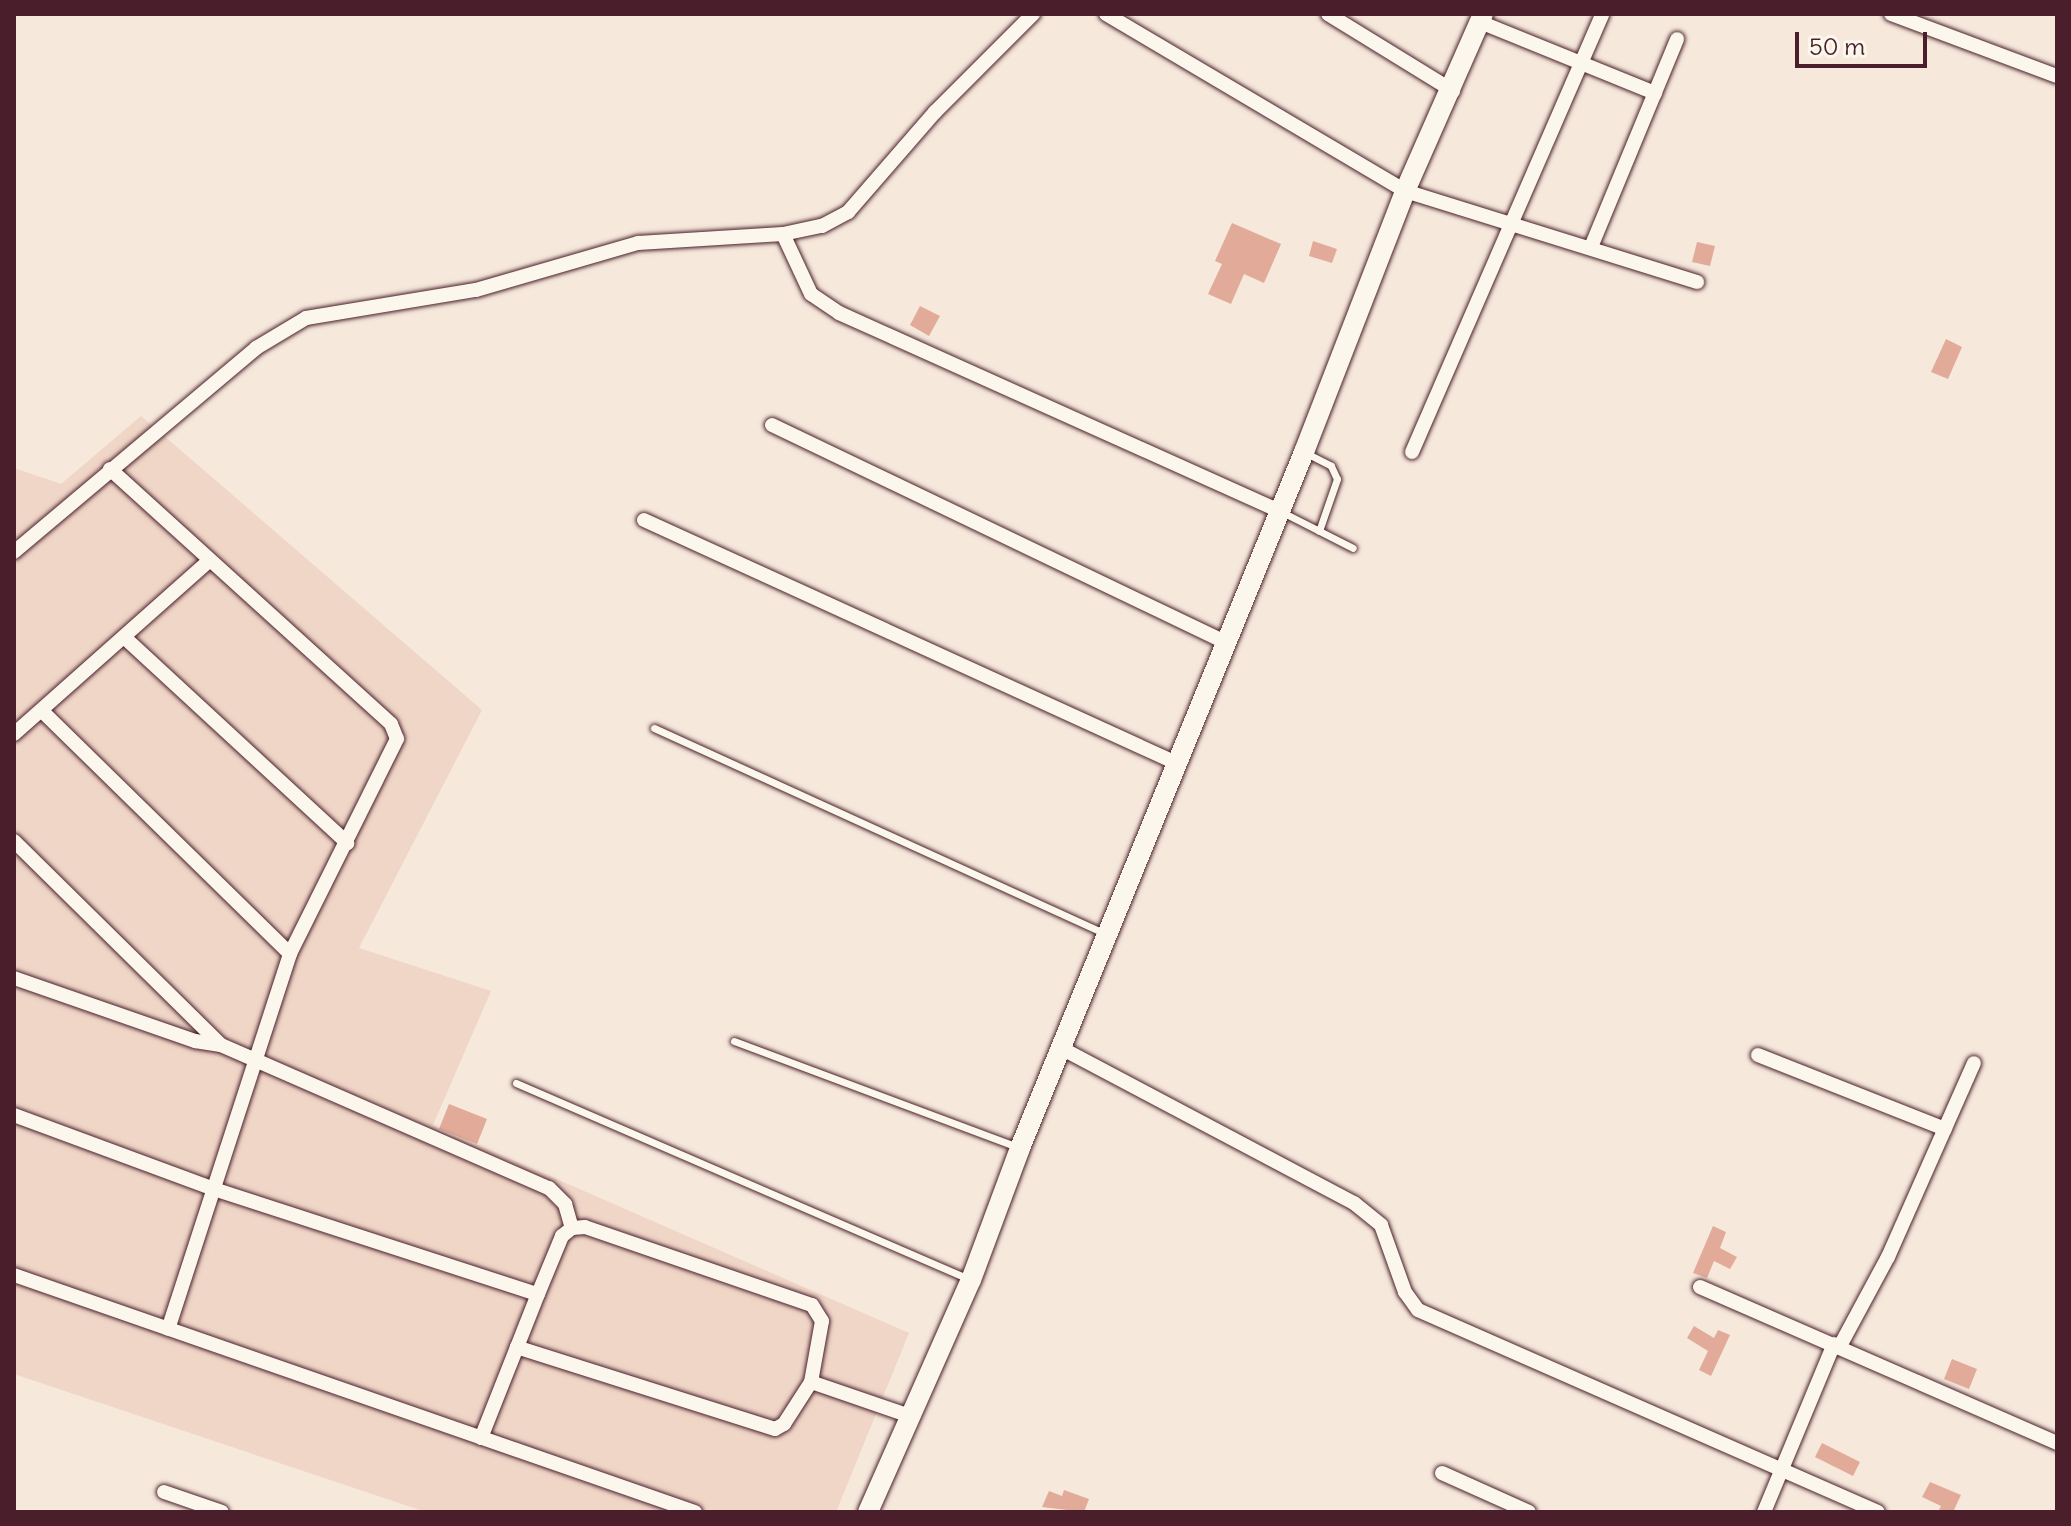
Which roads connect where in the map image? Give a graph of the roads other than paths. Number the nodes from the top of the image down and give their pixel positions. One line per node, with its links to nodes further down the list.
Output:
1 (1033, 14): 14 (street)
2 (1106, 14): 12 (street)
3 (1328, 14): 10 (street)
4 (1891, 14): 9 (street)
5 (1602, 15): 8 (street)
6 (1481, 18): 8 (street); 10 (street)
7 (1677, 39): 11 (street)
8 (1582, 62): 11 (street); 13 (street)
9 (2057, 76)
10 (1453, 91): 12 (street)
11 (1655, 93): 15 (street)
12 (1405, 191): 13 (street); 18 (street)
13 (1514, 222): 15 (street); 19 (street)
14 (783, 234): 20 (street); 21 (street)
15 (1591, 247): 16 (street)
16 (1697, 282)
17 (772, 425): 28 (street)
18 (1304, 452): 21 (street); 23 (lane)
19 (1412, 452)
20 (110, 469): 24 (street); 26 (street)
21 (1279, 511): 23 (lane); 28 (street)
22 (644, 520): 32 (street)
23 (1319, 531): 25 (lane)
24 (16, 548)
25 (1353, 548)
26 (210, 560): 27 (street); 34 (street)
27 (124, 637): 29 (street); 34 (street)
28 (1225, 642): 32 (street)
29 (42, 711): 31 (street); 36 (street)
30 (654, 728): 35 (lane)
31 (14, 734)
32 (1174, 762): 35 (street)
33 (14, 841): 39 (street)
34 (347, 843): 36 (street)
35 (1106, 934): 40 (street)
36 (290, 954): 42 (street)
37 (14, 978): 39 (street)
38 (734, 1041): 47 (lane)
39 (221, 1045): 42 (street)
40 (1061, 1048): 47 (street); 61 (street)
41 (1758, 1055): 46 (street)
42 (256, 1062): 48 (street); 49 (street)
43 (1974, 1063): 46 (street)
44 (516, 1083): 51 (lane)
45 (14, 1115): 48 (street)
46 (1945, 1129): 55 (street)
47 (1020, 1148): 51 (street)
48 (217, 1190): 53 (street); 54 (street)
49 (572, 1228): 53 (street); 57 (street)
50 (14, 1275): 54 (street)
51 (971, 1280): 58 (street)
52 (1700, 1287): 55 (street)
53 (538, 1294): 56 (street)
54 (168, 1329): 59 (street)
55 (1837, 1345): 60 (street); 61 (street)
56 (517, 1347): 57 (street); 59 (street)
57 (811, 1382): 58 (street)
58 (910, 1416): 66 (street)
59 (481, 1438): 65 (street)
60 (2057, 1443)
61 (1783, 1471): 68 (street); 69 (street)
62 (1442, 1473): 67 (street)
63 (164, 1492): 64 (street)
64 (222, 1512)
65 (695, 1512)
66 (868, 1512)
67 (1529, 1512)
68 (1764, 1512)
69 (1878, 1512)

